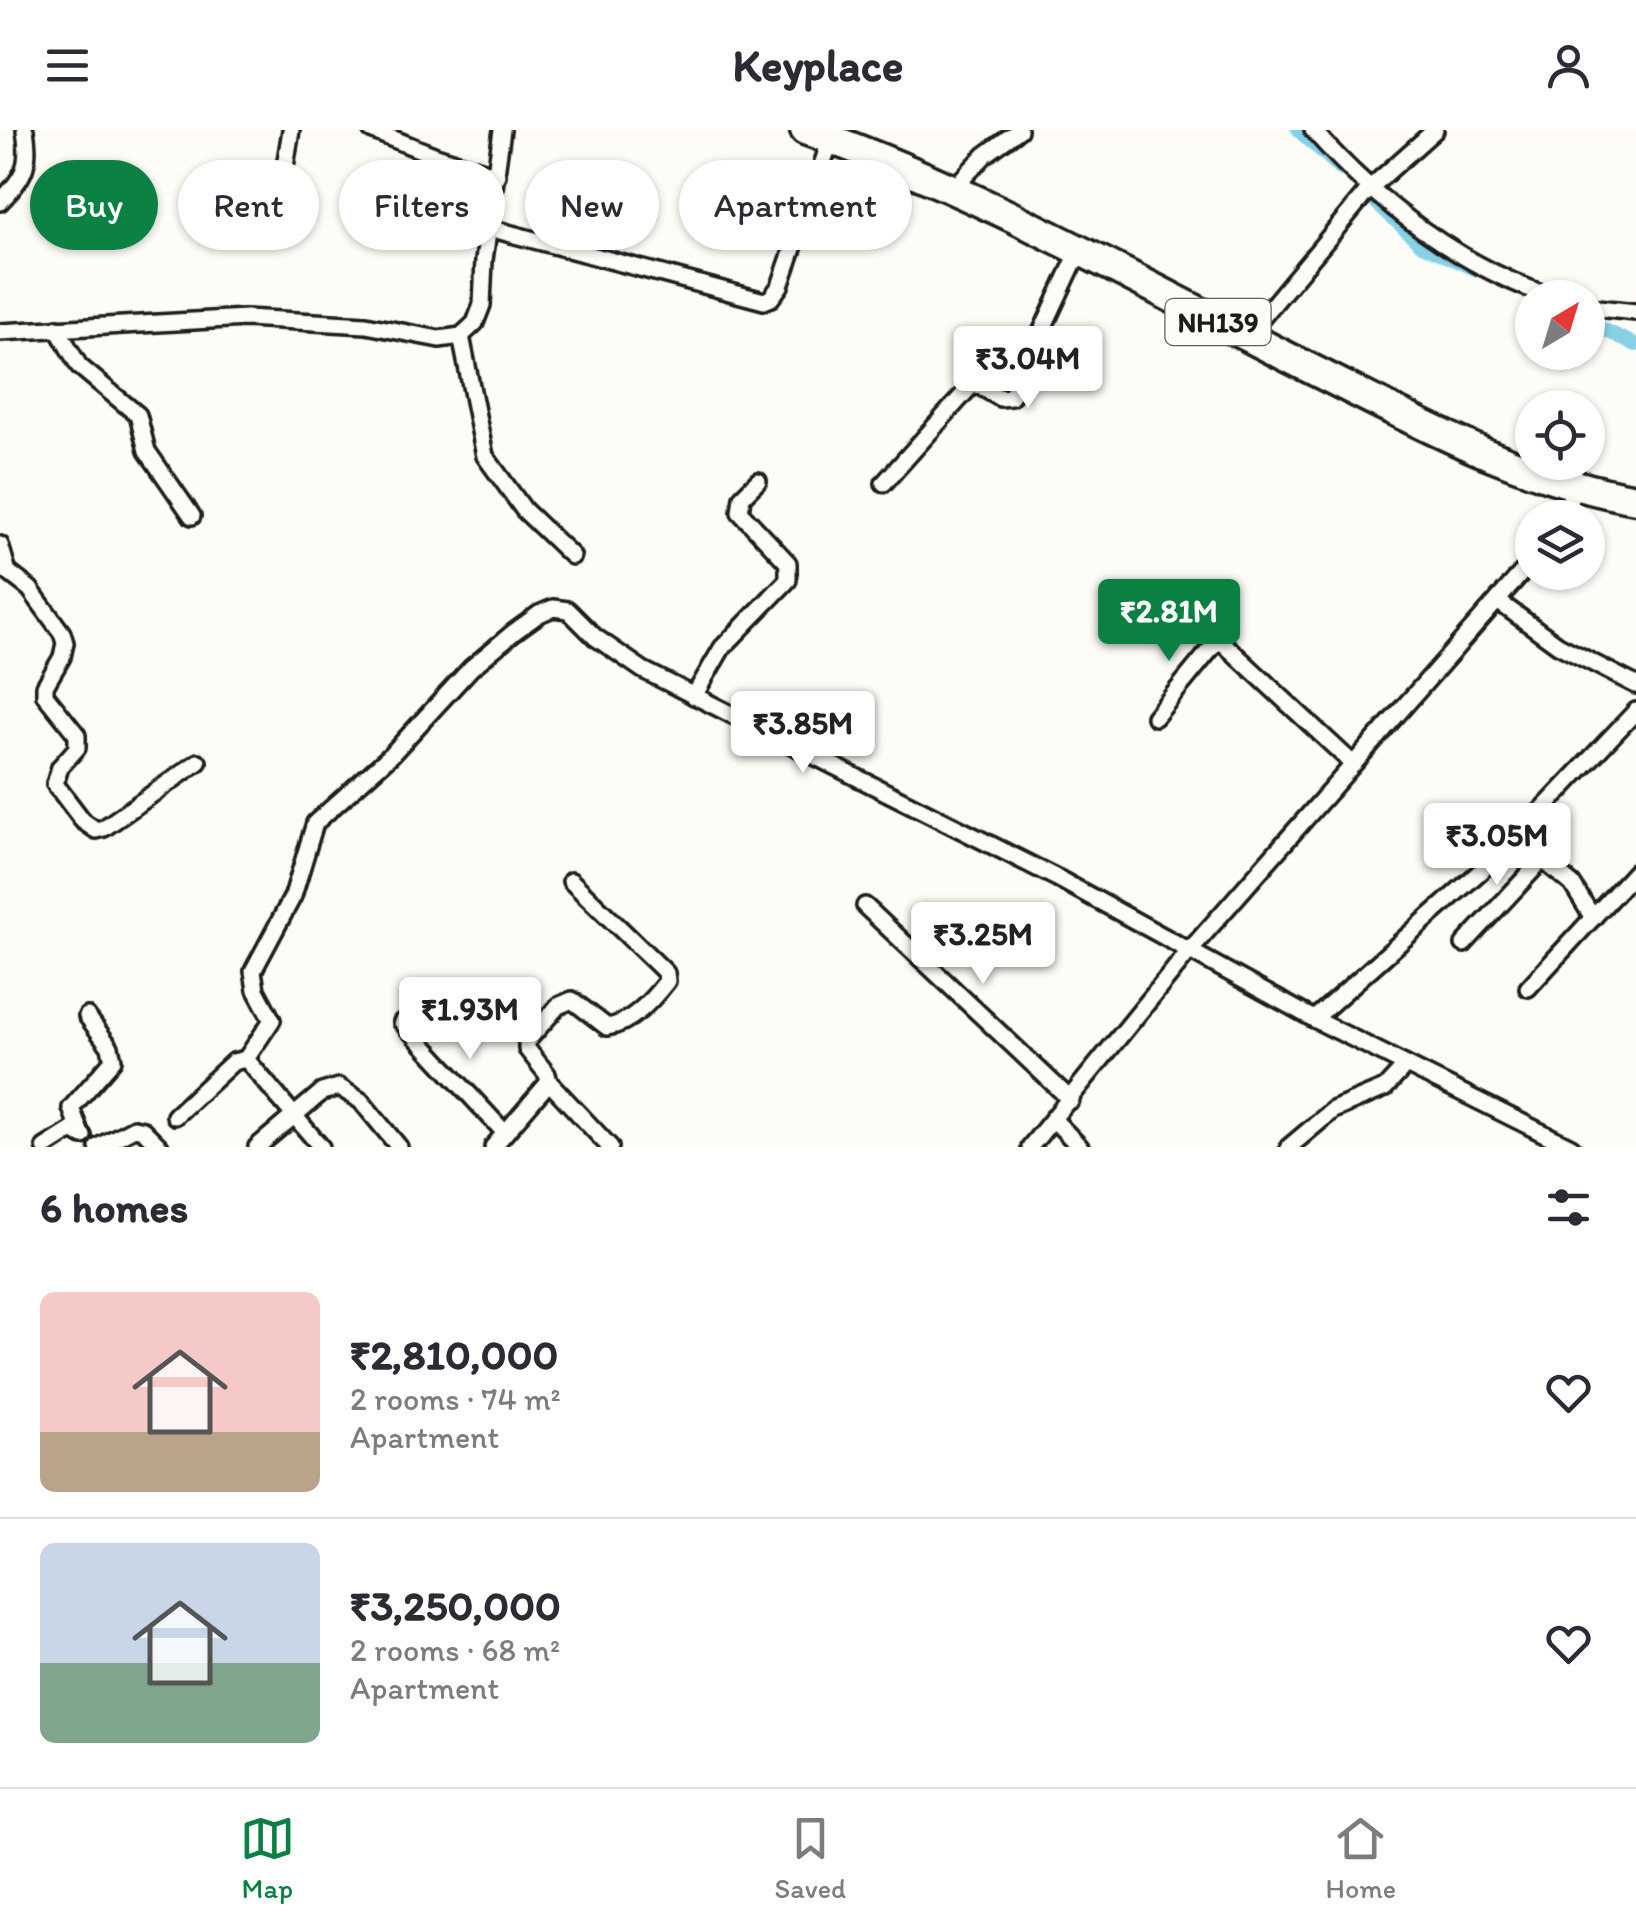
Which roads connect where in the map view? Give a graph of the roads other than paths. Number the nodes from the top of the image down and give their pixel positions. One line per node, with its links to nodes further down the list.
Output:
1 (26, 130): 14 (street)
2 (291, 130): 9 (street)
3 (371, 130): 10 (street)
4 (502, 130): 11 (street)
5 (1018, 130): 12 (street)
6 (1313, 130): 15 (street)
7 (1435, 130): 15 (street)
8 (826, 133): 12 (highway, NH139); 17 (street); 18 (highway, NH139)
9 (286, 160)
10 (449, 160)
11 (499, 160)
12 (962, 179): 24 (highway, NH139)
13 (0, 180): 14 (street)
14 (21, 182): 16 (street)
15 (1370, 188): 20 (street); 24 (street)
16 (0, 202)
17 (505, 232)
18 (1080, 249): 24 (highway, NH139); 31 (street)
19 (487, 250): 26 (street)
20 (1517, 280)
21 (1605, 309): 22 (street)
22 (1636, 312)
23 (56, 328): 25 (street); 26 (street); 35 (street)
24 (1250, 331): 27 (highway, NH139); 30 (highway, NH139)
25 (0, 332)
26 (462, 336): 37 (street)
27 (1515, 453)
28 (1574, 480): 30 (highway, NH139)
29 (758, 481): 44 (street)
30 (1578, 482): 32 (highway, NH139); 33 (street); 34 (highway, NH139)
31 (884, 483)
32 (1636, 487)
33 (1570, 500)
34 (1636, 500)
35 (192, 516)
36 (0, 546): 38 (street)
37 (572, 556)
38 (4, 574): 47 (street)
39 (1515, 582): 41 (street)
40 (1179, 602): 42 (street)
41 (1498, 602): 43 (street); 48 (street)
42 (1219, 639): 46 (street); 48 (street)
43 (1636, 686)
44 (694, 696): 56 (street); 61 (street)
45 (1636, 711): 49 (street)
46 (1155, 717)
47 (198, 762)
48 (1352, 763): 56 (street)
49 (1516, 838): 50 (street); 59 (street)
50 (1542, 860): 54 (street); 55 (street)
51 (1636, 871): 54 (street)
52 (572, 881): 63 (street)
53 (865, 906): 64 (street)
54 (1592, 918): 57 (street)
55 (1464, 944)
56 (1190, 950): 59 (street); 64 (street)
57 (1528, 988)
58 (87, 1016): 68 (street)
59 (1314, 1019): 62 (street)
60 (402, 1022): 69 (street)
61 (246, 1059): 65 (street); 66 (street)
62 (1406, 1064): 80 (street); 81 (street)
63 (549, 1082): 69 (street); 77 (street)
64 (1070, 1100): 67 (street)
65 (294, 1115): 73 (street); 74 (street); 75 (street)
66 (175, 1116)
67 (1054, 1120): 78 (street); 79 (street)
68 (80, 1132): 70 (street); 71 (street)
69 (506, 1133): 76 (street)
70 (45, 1147)
71 (96, 1147): 72 (street)
72 (160, 1147)
73 (257, 1147)
74 (321, 1147)
75 (399, 1147)
76 (493, 1147)
77 (610, 1147)
78 (1030, 1147)
79 (1080, 1147)
80 (1289, 1147)
81 (1571, 1147)

